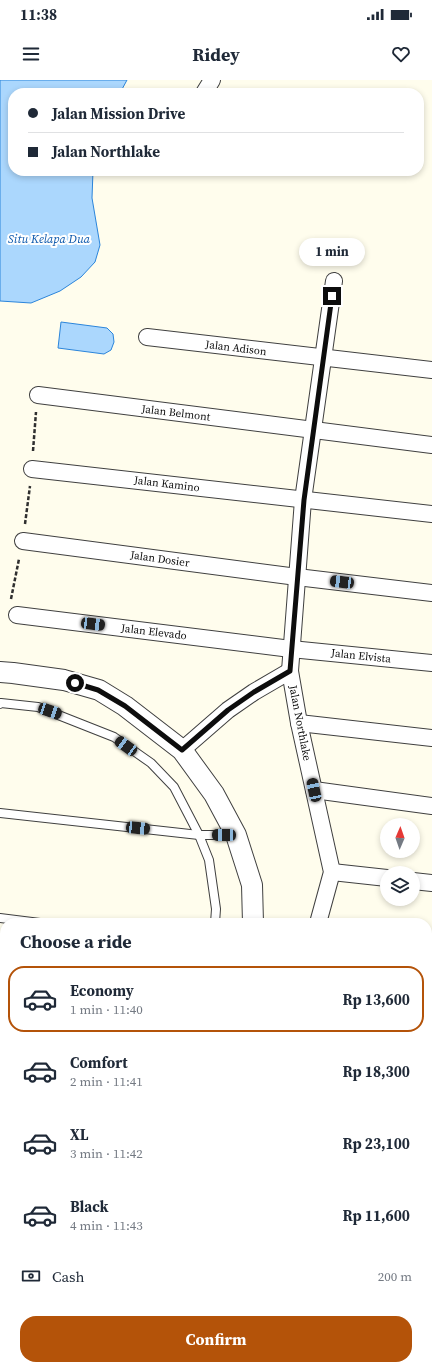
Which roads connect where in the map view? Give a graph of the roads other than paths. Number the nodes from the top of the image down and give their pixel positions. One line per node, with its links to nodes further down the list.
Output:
1 (334, 281): 3 (street, Jalan Northlake)
2 (147, 337): 3 (street, Jalan Adison)
3 (324, 358): 4 (street, Jalan Adison); 6 (street, Jalan Northlake)
4 (432, 370)
5 (38, 396): 6 (street, Jalan Belmont)
6 (314, 431): 7 (street, Jalan Belmont); 9 (street, Jalan Northlake)
7 (432, 445)
8 (32, 469): 9 (street, Jalan Kamino)
9 (304, 500): 10 (street, Jalan Kamino); 12 (street, Jalan Northlake)
10 (432, 514)
11 (23, 541): 12 (street, Jalan Dosier)
12 (297, 577): 13 (street, Jalan Dosier); 15 (street, Jalan Northlake)
13 (432, 593)
14 (17, 615): 15 (street, Jalan Elevado)
15 (291, 649): 16 (street, Jalan Elvista); 17 (street, Jalan Northlake)
16 (432, 663)
17 (290, 671): 20 (street, Jalan Northlake); 22 (street)
18 (0, 672): 22 (street)
19 (0, 704): 26 (lane)
20 (299, 723): 21 (street); 23 (street, Jalan Northlake)
21 (432, 738)
22 (182, 750): 27 (street)
23 (314, 790): 24 (street); 28 (street, Jalan Northlake)
24 (432, 806)
25 (0, 813): 26 (lane)
26 (199, 835): 27 (lane); 32 (lane)
27 (236, 835): 33 (street)
28 (332, 872): 29 (street); 34 (street, Jalan Northlake)
29 (380, 877)
30 (420, 882): 31 (street)
31 (432, 883)
32 (215, 918)
33 (253, 918)
34 (319, 918)

